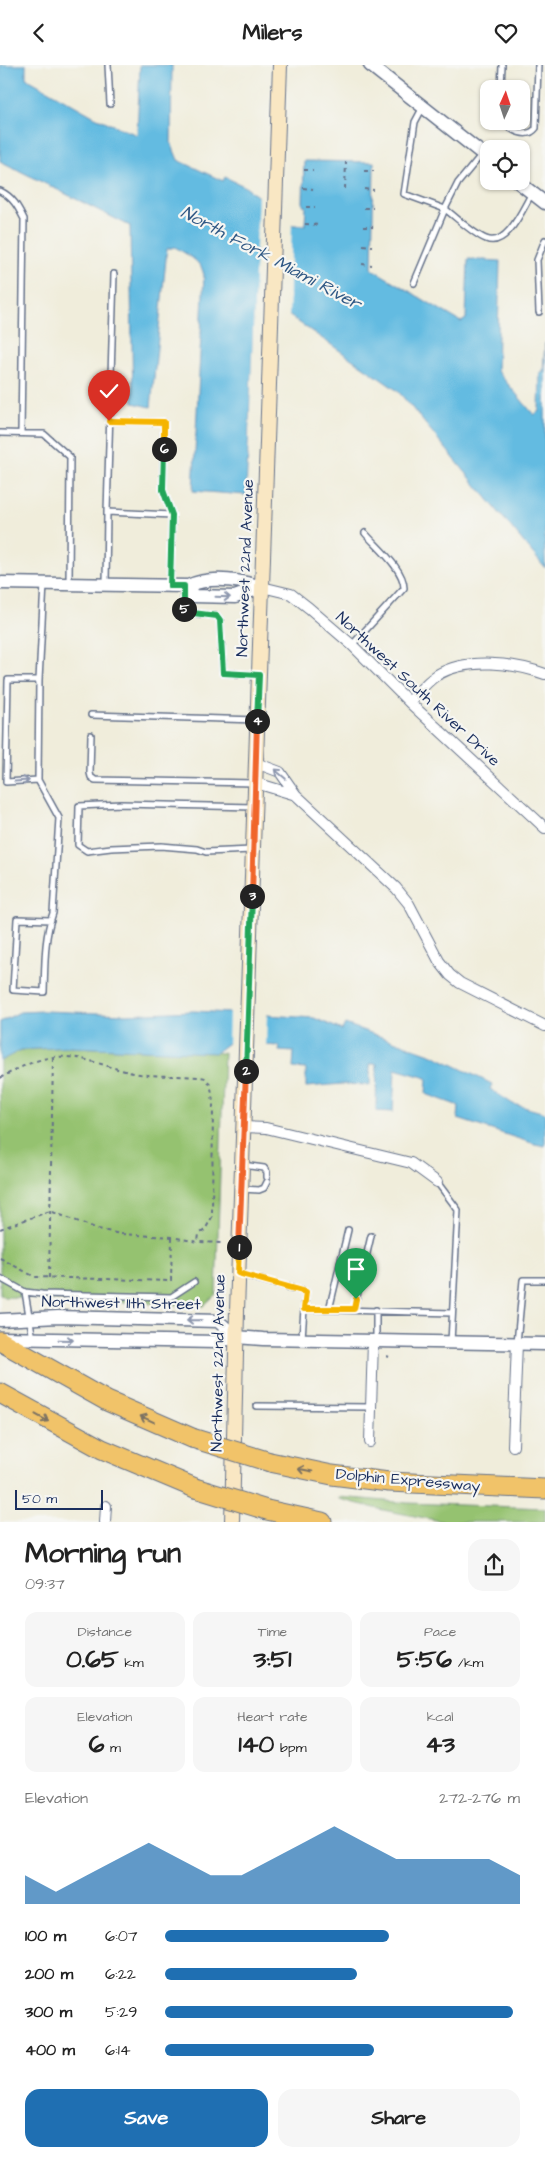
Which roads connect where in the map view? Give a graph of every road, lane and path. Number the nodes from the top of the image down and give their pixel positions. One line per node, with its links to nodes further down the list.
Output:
1 (108, 65): 7 (lane)
2 (280, 65): 55 (main road, Northwest 22nd Avenue)
3 (370, 65): 8 (street)
4 (502, 65): 6 (lane)
5 (538, 65): 9 (lane)
6 (502, 80)
7 (110, 104)
8 (423, 107): 10 (street); 30 (lane)
9 (514, 130)
10 (480, 151)
11 (346, 162): 19 (path)
12 (480, 162): 30 (lane)
13 (304, 170): 14 (path)
14 (314, 170)
15 (364, 171): 16 (path)
16 (374, 171)
17 (303, 188): 18 (path)
18 (313, 189)
19 (345, 189)
20 (364, 189): 21 (path)
21 (374, 190)
22 (528, 190): 24 (street)
23 (0, 191): 45 (lane)
24 (532, 193): 25 (street); 30 (lane)
25 (545, 203)
26 (306, 207): 27 (path)
27 (315, 207)
28 (364, 208): 29 (path)
29 (373, 208)
30 (445, 209): 41 (lane)
31 (305, 224): 32 (path)
32 (318, 225)
33 (363, 227): 34 (path)
34 (373, 227)
35 (545, 240): 42 (lane)
36 (363, 245): 37 (path)
37 (372, 246)
38 (362, 264): 39 (path)
39 (372, 265)
40 (114, 274): 43 (lane)
41 (414, 283)
42 (539, 312)
43 (109, 421): 46 (lane); 47 (lane)
44 (0, 433): 45 (lane)
45 (21, 433): 51 (lane)
46 (107, 512): 47 (lane); 52 (lane)
47 (172, 515): 53 (lane)
48 (365, 533): 56 (lane)
49 (0, 583): 50 (street)
50 (44, 583): 51 (street); 59 (lane)
51 (69, 584): 52 (street)
52 (106, 585): 53 (street)
53 (170, 586): 54 (street)
54 (186, 586): 55 (street); 58 (lane)
55 (262, 587): 56 (street, Northwest South River Drive); 58 (main road, Northwest 22nd Avenue)
56 (352, 645): 60 (street, Northwest South River Drive)
57 (545, 674): 60 (street)
58 (259, 675): 62 (main road, Northwest 22nd Avenue)
59 (39, 680): 65 (lane); 65 (lane, one-way to 65)
60 (409, 702): 69 (street, Northwest South River Drive)
61 (91, 715): 62 (lane)
62 (258, 721): 64 (main road, Northwest 22nd Avenue)
63 (92, 735): 66 (lane)
64 (256, 763): 66 (main road, Northwest 22nd Avenue); 67 (street, one-way to 64)
65 (38, 780): 71 (lane)
66 (256, 783): 67 (street); 68 (main road, Northwest 22nd Avenue)
67 (296, 795): 72 (street)
68 (255, 807): 70 (main road, Northwest 22nd Avenue); 70 (lane)
69 (545, 828)
70 (253, 850): 77 (main road, Northwest 22nd Avenue)
71 (51, 920): 71 (lane)
72 (545, 1026)
73 (53, 1057): 74 (path); 76 (path); 81 (path)
74 (0, 1078)
75 (208, 1106): 76 (path)
76 (213, 1106): 86 (path)
77 (244, 1127): 78 (main road, Northwest 22nd Avenue); 79 (street)
78 (242, 1165): 80 (main road, Northwest 22nd Avenue); 80 (lane)
79 (437, 1182): 99 (lane)
80 (241, 1189): 89 (main road, Northwest 22nd Avenue)
81 (50, 1211): 82 (path); 85 (path); 91 (path)
82 (0, 1229)
83 (348, 1230): 96 (lane)
84 (371, 1236): 97 (lane)
85 (172, 1237): 86 (path); 91 (path)
86 (198, 1242): 87 (path)
87 (222, 1243)
88 (0, 1258): 91 (path)
89 (238, 1273): 95 (lane); 102 (main road, Northwest 22nd Avenue)
90 (0, 1278): 94 (lane)
91 (49, 1278)
92 (545, 1280): 108 (lane)
93 (194, 1282): 94 (lane)
94 (26, 1292): 100 (lane)
95 (304, 1309): 96 (lane); 105 (lane)
96 (329, 1309): 97 (lane)
97 (354, 1309): 98 (lane)
98 (376, 1310): 99 (lane); 106 (lane)
99 (452, 1313): 107 (lane)
100 (29, 1317): 101 (street, Northwest 11th Street); 102 (street, Northwest 11th Street, one-way to 100); 104 (lane)
101 (0, 1320)
102 (236, 1337): 104 (street, one-way to 102); 105 (street); 119 (main road, Northwest 22nd Avenue)
103 (0, 1339): 104 (street); 115 (highway, Dolphin Expressway, one-way to 103, bridge)
104 (33, 1339)
105 (302, 1340): 106 (street)
106 (374, 1341): 107 (street); 112 (street)
107 (451, 1342): 108 (street)
108 (517, 1343): 109 (street); 114 (street)
109 (545, 1344)
110 (0, 1393): 117 (highway, one-way to 117, bridge)
111 (257, 1406): 112 (lane)
112 (371, 1407): 113 (street)
113 (370, 1442)
114 (513, 1446)
115 (545, 1489)
116 (106, 1506): 118 (street)
117 (267, 1510): 120 (highway); 121 (highway)
118 (105, 1522)
119 (232, 1522)
120 (299, 1522)
121 (322, 1522)

